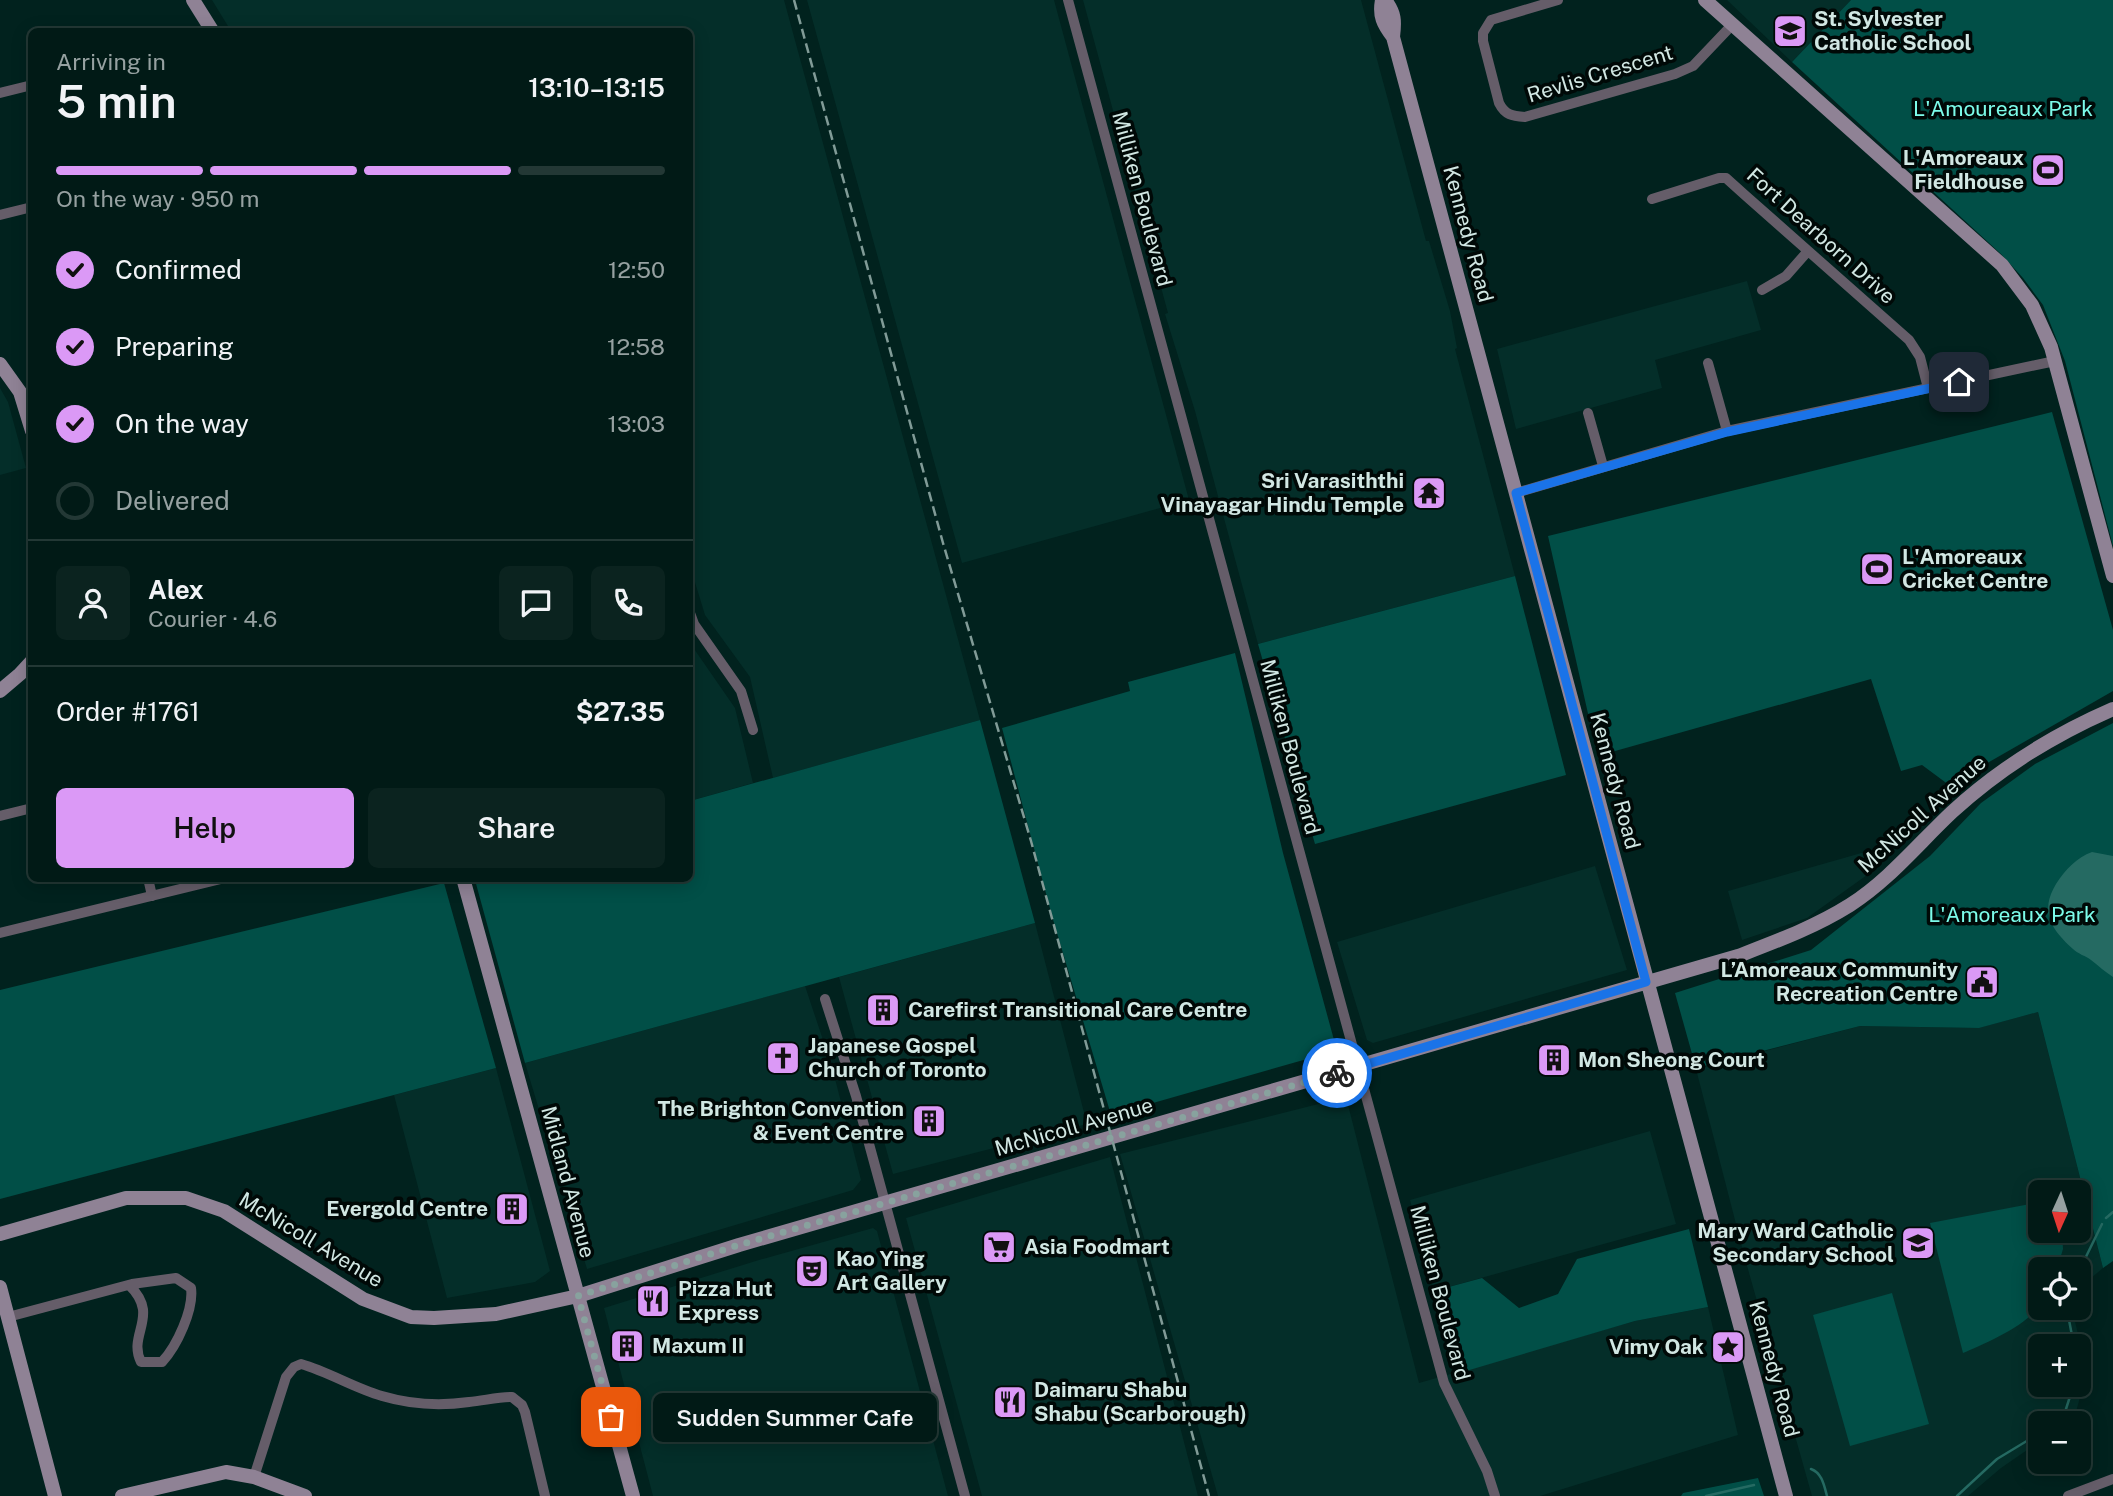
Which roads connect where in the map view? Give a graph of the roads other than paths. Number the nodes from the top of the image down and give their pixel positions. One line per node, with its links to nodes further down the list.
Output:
1 (193, 0): 7 (main road)
2 (1068, 0): 39 (street, Milliken Boulevard)
3 (1383, 0): 23 (main road, Kennedy Road)
4 (1558, 0): 6 (street, Revlis Crescent)
5 (1705, 0): 6 (main road)
6 (1732, 25): 15 (main road)
7 (210, 28)
8 (28, 86): 9 (street)
9 (0, 93)
10 (1652, 199): 13 (street, Fort Dearborn Drive)
11 (28, 208): 12 (street)
12 (0, 215)
13 (1808, 251): 14 (street); 18 (street, Fort Dearborn Drive)
14 (1762, 290)
15 (2055, 361): 18 (street); 24 (main road)
16 (1709, 363): 21 (street)
17 (0, 364): 20 (main road)
18 (1928, 388): 21 (street)
19 (1588, 413): 22 (street)
20 (28, 418)
21 (1727, 432): 22 (street)
22 (1603, 466): 23 (street)
23 (1516, 493): 37 (main road, Kennedy Road)
24 (2113, 576)
25 (693, 621): 29 (street)
26 (28, 665): 27 (main road)
27 (0, 691)
28 (2113, 709): 37 (main road, McNicoll Avenue)
29 (753, 730)
30 (28, 809): 31 (street)
31 (0, 816)
32 (149, 882): 35 (street)
33 (209, 882): 35 (street)
34 (464, 882): 44 (main road, Midland Avenue)
35 (152, 896): 36 (street)
36 (0, 933)
37 (1646, 982): 39 (main road, McNicoll Avenue); 55 (main road, Kennedy Road)
38 (825, 999): 40 (street)
39 (1359, 1067): 40 (main road, McNicoll Avenue); 54 (street, Milliken Boulevard)
40 (885, 1203): 44 (main road, McNicoll Avenue); 53 (street)
41 (0, 1234): 44 (main road, McNicoll Avenue)
42 (129, 1285): 42 (street); 45 (street)
43 (0, 1287): 45 (main road)
44 (578, 1296): 52 (main road, Midland Avenue)
45 (8, 1317): 48 (main road)
46 (254, 1477): 49 (main road); 50 (main road); 51 (street)
47 (2113, 1479): 56 (street)
48 (55, 1496)
49 (122, 1496)
50 (304, 1496)
51 (545, 1496)
52 (633, 1496)
53 (965, 1496)
54 (1495, 1496)
55 (1786, 1496)
56 (2068, 1496)

